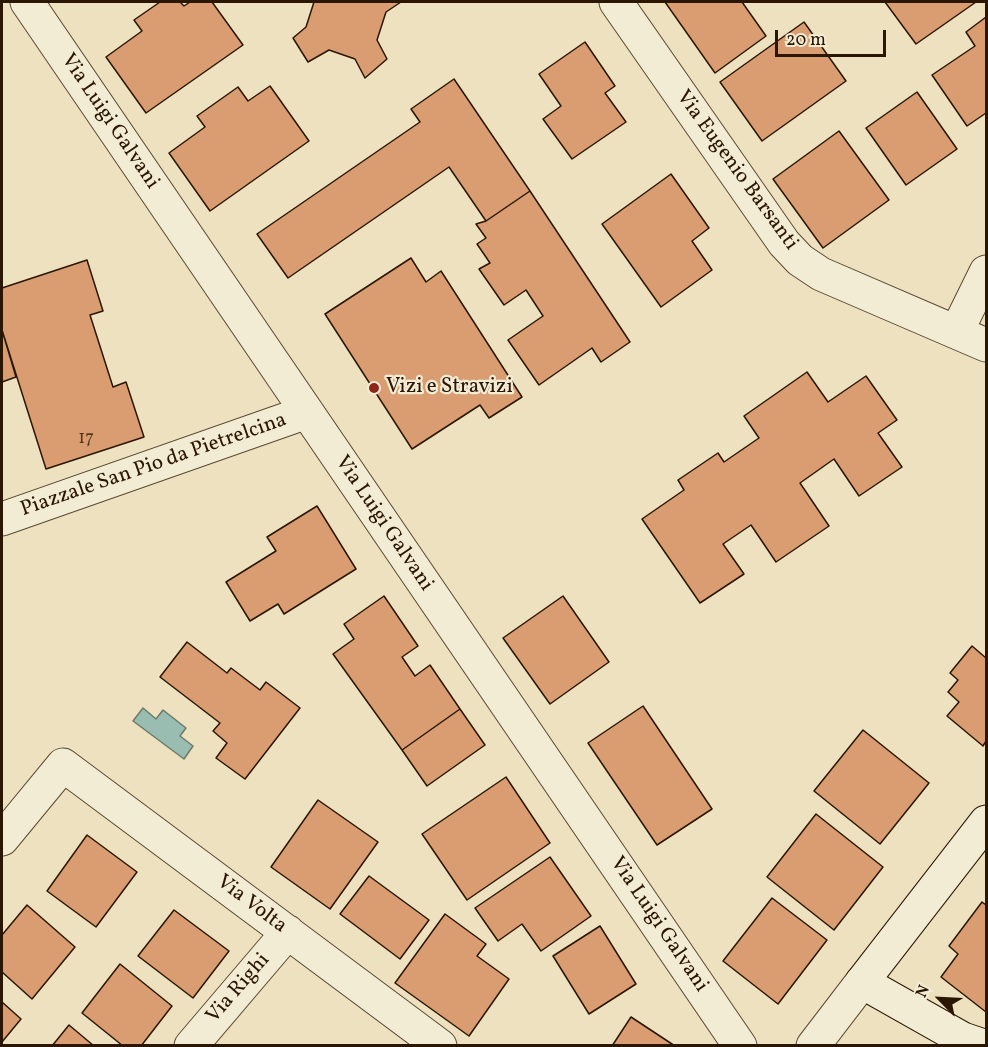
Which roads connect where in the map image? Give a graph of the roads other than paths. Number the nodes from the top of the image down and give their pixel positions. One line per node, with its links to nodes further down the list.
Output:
1 (27, 2): 6 (street, Via Luigi Galvani)
2 (616, 2): 4 (street, Via Eugenio Barsanti)
3 (987, 272): 4 (street)
4 (957, 332): 5 (street, Via Eugenio Barsanti)
5 (987, 345)
6 (307, 412): 7 (street, Piazzale San Pio da Pietrelcina); 14 (street, Via Luigi Galvani)
7 (2, 519)
8 (987, 822): 11 (street)
9 (2, 839): 10 (street, Via Volta)
10 (288, 932): 12 (street, Via Righi); 13 (street, Via Volta)
11 (862, 982): 15 (street); 16 (street)
12 (191, 1046)
13 (440, 1046)
14 (740, 1046)
15 (813, 1046)
16 (984, 1046)

